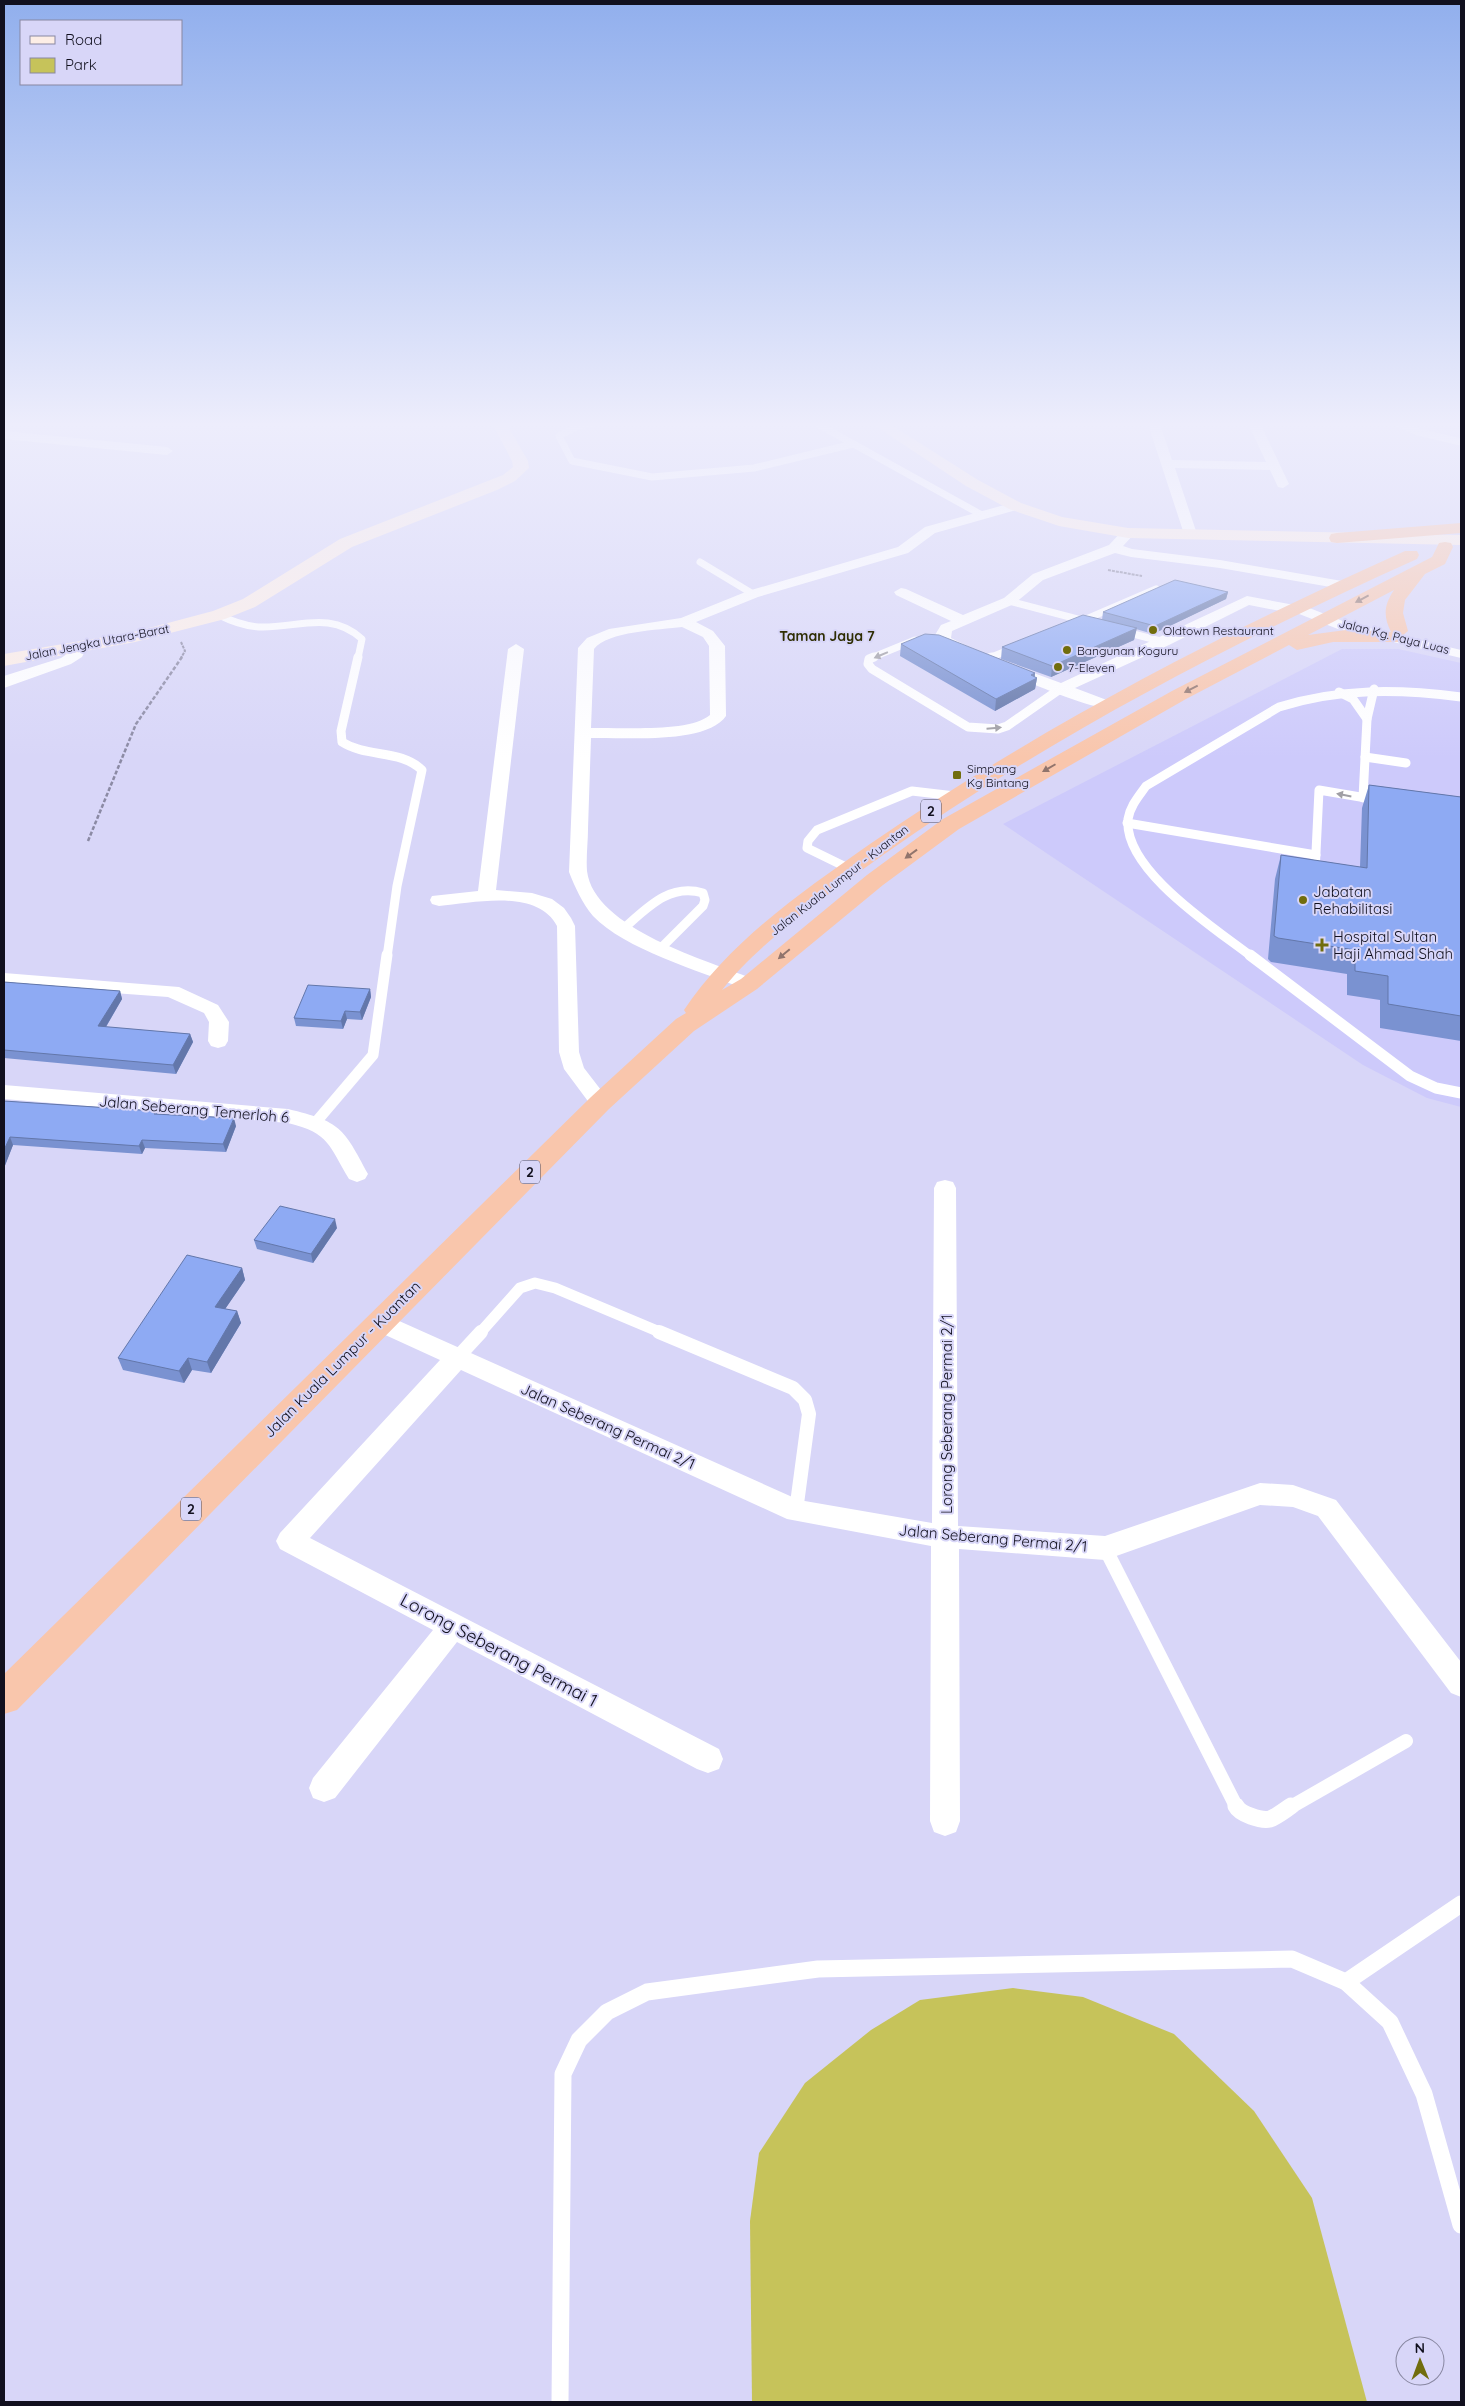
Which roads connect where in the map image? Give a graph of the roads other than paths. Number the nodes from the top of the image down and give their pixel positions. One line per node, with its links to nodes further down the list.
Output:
1 (372, 533): 20 (street, Jalan Jengka Utara-Barat)
2 (926, 533): 17 (street)
3 (1128, 533): 9 (street)
4 (1145, 533): 6 (street)
5 (1396, 533): 7 (highway)
6 (1190, 534): 7 (street)
7 (1337, 538): 8 (street); 13 (highway)
8 (1461, 540): 10 (highway, Jalan Kuala Lumpur - Kuantan / 2)
9 (1114, 548): 14 (street); 18 (street)
10 (1444, 548): 12 (highway, Jalan Kuala Lumpur - Kuantan / 2); 13 (highway, Jalan Kuala Lumpur - Kuantan / 2)
11 (700, 562): 17 (lane)
12 (1421, 569): 21 (highway, Jalan Kuala Lumpur - Kuantan / 2, one-way to 21); 28 (highway)
13 (1368, 574): 14 (highway, Jalan Kuala Lumpur - Kuantan / 2)
14 (1342, 585): 19 (highway, Jalan Kuala Lumpur - Kuantan / 2)
15 (1164, 586): 22 (lane)
16 (901, 592): 23 (street)
17 (753, 594): 24 (street)
18 (1010, 601): 22 (lane); 23 (street)
19 (1292, 608): 21 (street, Jalan Kg. Paya Luas); 30 (street, Jalan Kg. Paya Luas); 44 (highway, Jalan Kuala Lumpur - Kuantan / 2)
20 (218, 615): 33 (street, Jalan Jengka Utara-Barat); 68 (lane)
21 (1327, 618): 28 (street, Jalan Kg. Paya Luas); 38 (highway, Jalan Kuala Lumpur - Kuantan / 2)
22 (1083, 620): 25 (lane); 26 (lane)
23 (964, 621): 29 (street)
24 (684, 622): 46 (street); 46 (street)
25 (1101, 625)
26 (1065, 628)
27 (1110, 628): 30 (lane)
28 (1396, 635): 31 (street, Jalan Kg. Paya Luas); 35 (street, Jalan Kg. Paya Luas); 38 (highway)
29 (934, 640): 37 (street); 40 (lane, one-way to 40)
30 (1164, 642): 40 (street, Jalan Kg. Paya Luas)
31 (1461, 645)
32 (1020, 646): 37 (lane)
33 (79, 647): 36 (street, Jalan Jengka Utara-Barat); 39 (street)
34 (516, 649): 56 (street)
35 (1461, 654)
36 (4, 660)
37 (985, 660): 40 (street)
38 (1225, 671): 62 (highway, Jalan Kuala Lumpur - Kuantan / 2, one-way to 62)
39 (4, 682)
40 (1060, 689): 44 (street)
41 (1374, 689): 42 (lane); 43 (lane); 45 (lane)
42 (1338, 691): 45 (lane); 52 (lane)
43 (1461, 697)
44 (1106, 705): 49 (highway, Jalan Kuala Lumpur - Kuantan / 2)
45 (1367, 719): 47 (lane)
46 (582, 733): 58 (street)
47 (1366, 757): 48 (lane); 50 (lane)
48 (1406, 763)
49 (955, 796): 54 (highway, Jalan Kuala Lumpur - Kuantan / 2); 54 (lane)
50 (1363, 798): 51 (lane); 53 (lane, one-way to 53)
51 (1392, 803)
52 (1127, 823): 53 (lane); 66 (lane)
53 (1316, 855): 55 (lane)
54 (850, 869): 60 (highway, Jalan Kuala Lumpur - Kuantan / 2)
55 (1315, 877)
56 (486, 897): 57 (street); 67 (street)
57 (439, 900)
58 (622, 929): 59 (street); 59 (lane)
59 (661, 948): 60 (street)
60 (724, 973): 62 (street); 63 (highway, Jalan Kuala Lumpur - Kuantan / 2)
61 (4, 979): 64 (street)
62 (748, 984): 63 (highway, Jalan Kuala Lumpur - Kuantan / 2)
63 (685, 1025): 67 (highway, Jalan Kuala Lumpur - Kuantan / 2)
64 (218, 1041)
65 (4, 1092): 68 (street, Jalan Seberang Temerloh 6)
66 (1461, 1093)
67 (600, 1103): 71 (highway, Jalan Kuala Lumpur - Kuantan / 2)
68 (316, 1122): 69 (street, Jalan Seberang Temerloh 6)
69 (357, 1174)
70 (945, 1188): 74 (street, Lorong Seberang Permai 2/1)
71 (379, 1322): 72 (street, Jalan Seberang Permai 2/1); 78 (highway, Jalan Kuala Lumpur - Kuantan / 2)
72 (457, 1358): 73 (street, Jalan Seberang Permai 2/1); 73 (lane); 76 (street, Lorong Seberang Permai 1)
73 (796, 1511): 74 (street, Jalan Seberang Permai 2/1)
74 (946, 1537): 75 (street, Jalan Seberang Permai 2/1); 82 (street, Lorong Seberang Permai 2/1)
75 (1105, 1548): 77 (street, Jalan Seberang Permai 2/1); 79 (lane)
76 (453, 1626): 80 (street, Lorong Seberang Permai 1); 81 (street)
77 (1461, 1684)
78 (4, 1698)
79 (1406, 1741)
80 (708, 1759)
81 (324, 1788)
82 (945, 1820)
83 (1461, 1904): 84 (lane)
84 (1346, 1982): 85 (lane); 86 (lane)
85 (1461, 2225)
86 (560, 2402)

